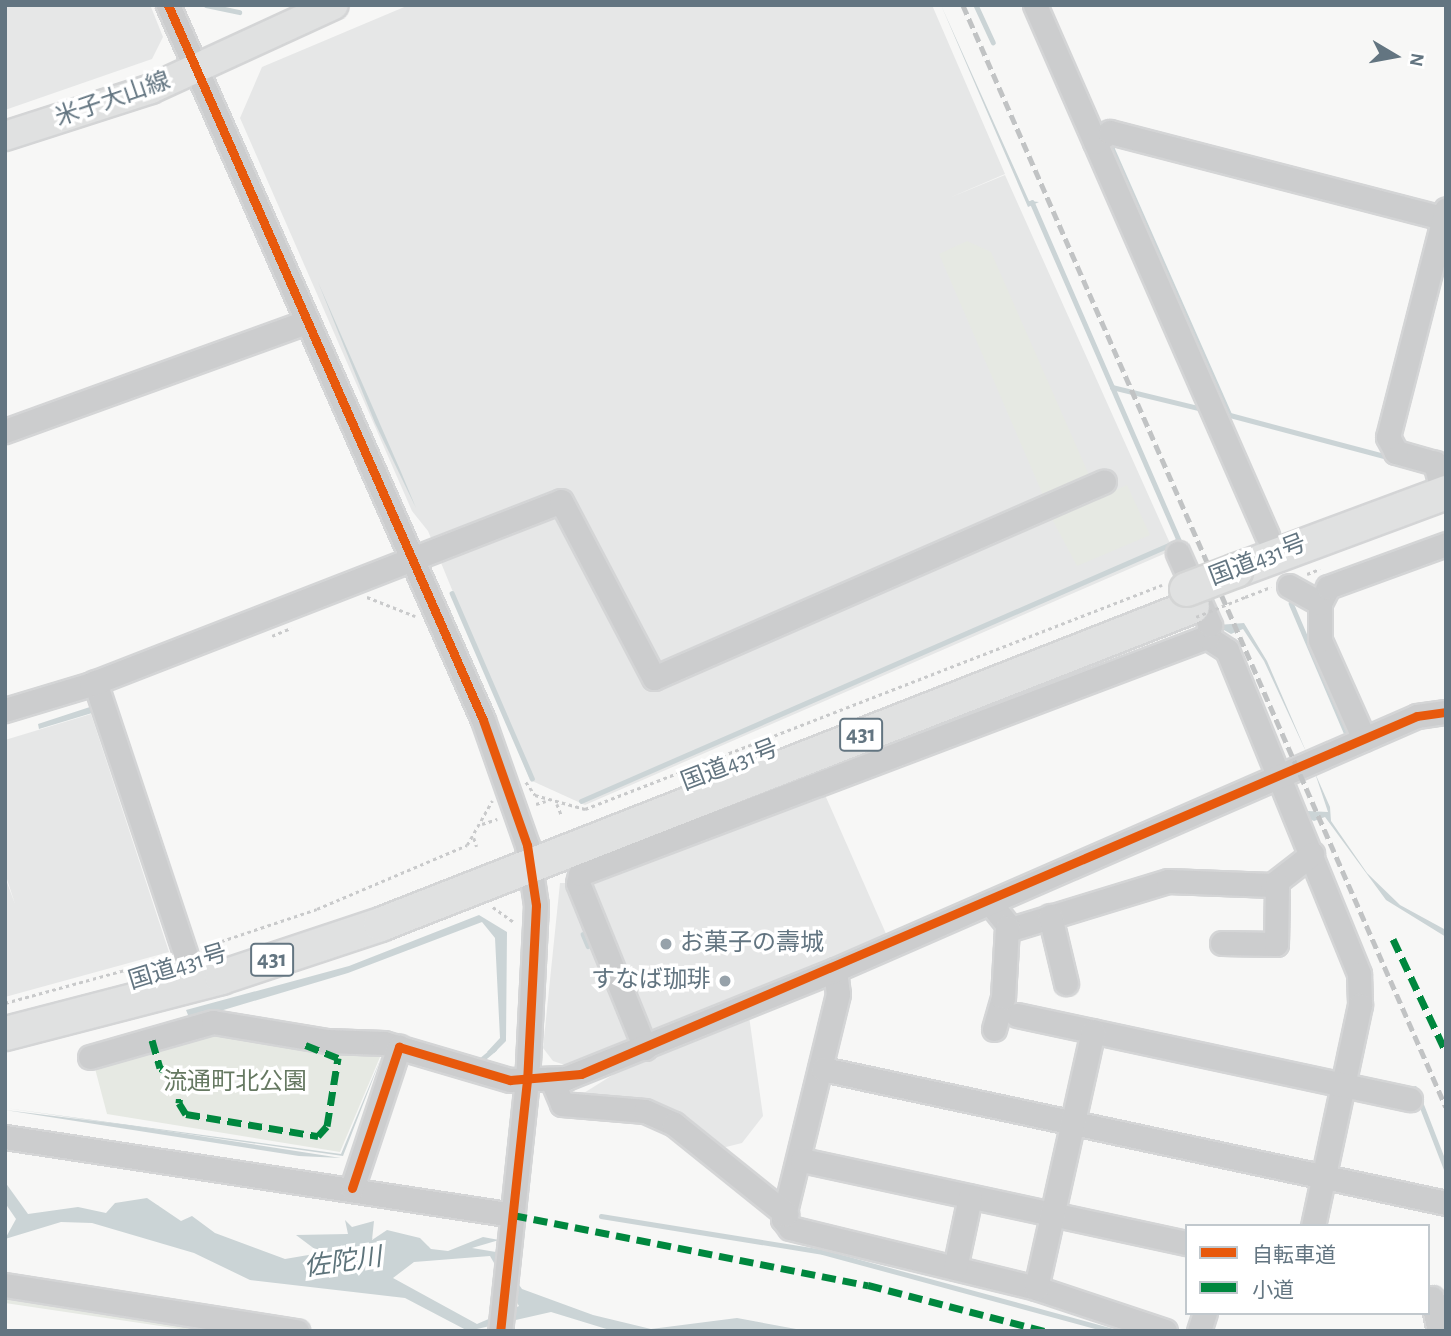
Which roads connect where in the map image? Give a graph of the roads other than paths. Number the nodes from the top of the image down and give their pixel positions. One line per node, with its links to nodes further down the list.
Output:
1 (168, 5): 5 (street)
2 (334, 5): 4 (main road, 米子大山線)
3 (1035, 5): 7 (street)
4 (304, 11): 5 (main road, 米子大山線)
5 (195, 71): 6 (main road, 米子大山線); 9 (street)
6 (5, 136)
7 (1095, 142): 8 (street); 14 (street)
8 (1445, 215): 12 (street)
9 (306, 322): 10 (street); 17 (street)
10 (5, 431)
11 (1104, 481): 17 (street)
12 (1442, 485): 18 (highway, 国道431号 / 431)
13 (1446, 511): 18 (highway, 国道431号 / 431)
14 (1266, 535)
15 (1446, 544): 20 (street)
16 (1178, 553): 21 (street)
17 (411, 558): 22 (street); 27 (street)
18 (1240, 585): 21 (highway, 国道431号 / 431)
19 (1289, 586): 20 (street)
20 (1320, 603): 25 (street)
21 (1190, 606): 26 (street); 27 (highway, 国道431号 / 431); 43 (street)
22 (95, 682): 23 (street); 34 (street)
23 (5, 710)
24 (1446, 712): 25 (street)
25 (1364, 739): 26 (street)
26 (1282, 776): 28 (street); 30 (street)
27 (529, 854): 38 (highway, 国道431号 / 431); 41 (highway, 国道431号 / 431); 46 (street)
28 (1312, 854): 29 (street); 48 (street)
29 (1277, 884): 31 (street); 33 (street)
30 (990, 903): 32 (street); 35 (street)
31 (1050, 916): 32 (street); 36 (street)
32 (1007, 927): 39 (street)
33 (1222, 943)
34 (185, 953)
35 (835, 970): 43 (street); 45 (street)
36 (1066, 983)
37 (1017, 1015): 40 (street)
38 (5, 1016)
39 (994, 1028)
40 (1093, 1031): 48 (street); 50 (street)
41 (5, 1033)
42 (398, 1047): 44 (street); 46 (street); 54 (street)
43 (645, 1048): 47 (street)
44 (90, 1057)
45 (823, 1069): 50 (street); 52 (street)
46 (527, 1080): 47 (street); 59 (street)
47 (552, 1080): 57 (street)
48 (1343, 1085): 49 (street); 53 (street)
49 (1410, 1099)
50 (1073, 1123): 53 (street); 58 (street)
51 (5, 1137): 54 (street)
52 (802, 1160): 55 (street); 57 (street)
53 (1323, 1177): 56 (street); 60 (street)
54 (352, 1188): 59 (street)
55 (970, 1197): 58 (street); 62 (street)
56 (1446, 1203)
57 (786, 1214): 62 (street)
58 (1052, 1216): 61 (street); 64 (street)
59 (512, 1220): 67 (street)
60 (1313, 1224)
61 (1185, 1243)
62 (955, 1268): 64 (street)
63 (5, 1285): 66 (street)
64 (1036, 1288): 68 (street)
65 (1435, 1298): 69 (street)
66 (297, 1331)
67 (500, 1331)
68 (1166, 1331)
69 (1439, 1331)

